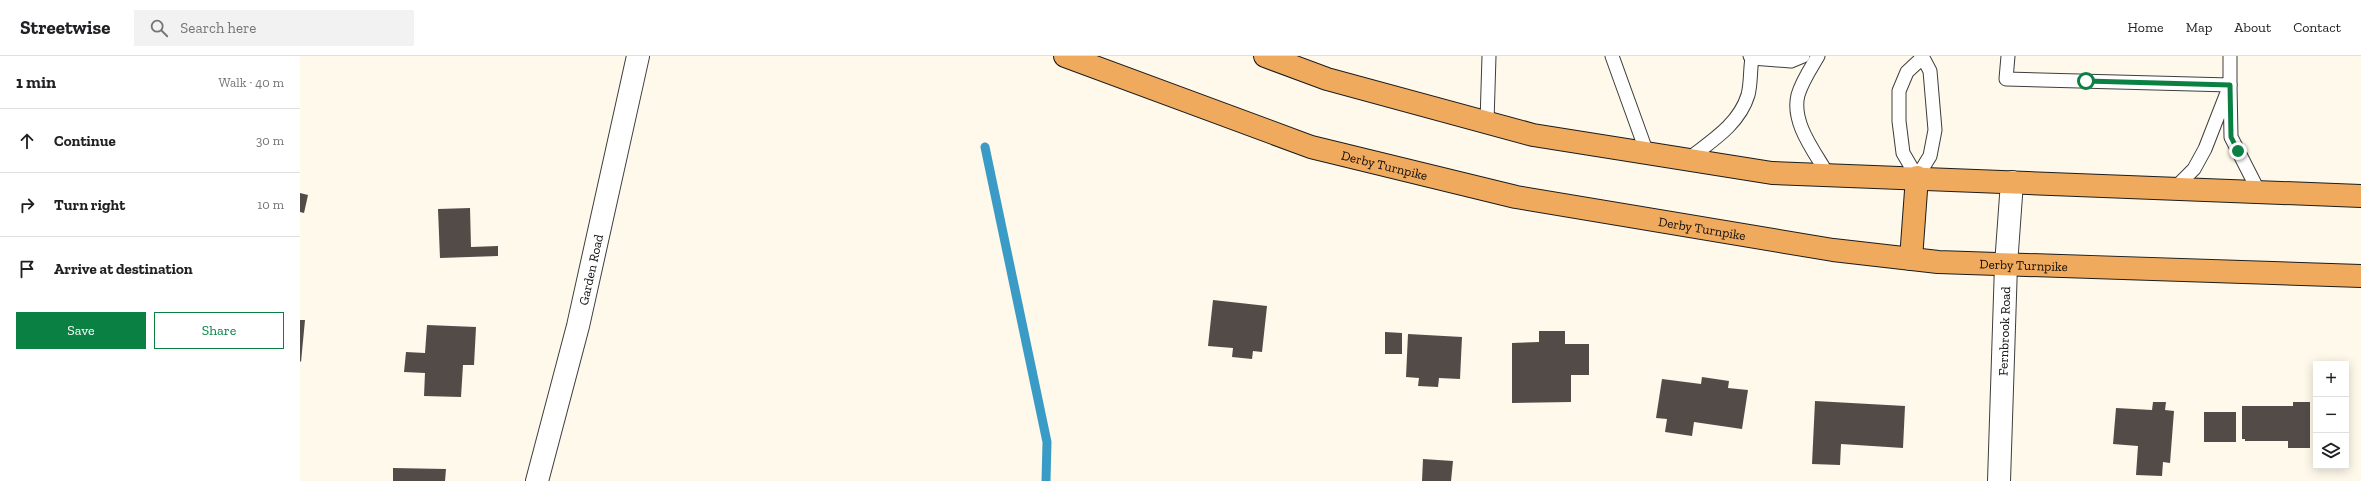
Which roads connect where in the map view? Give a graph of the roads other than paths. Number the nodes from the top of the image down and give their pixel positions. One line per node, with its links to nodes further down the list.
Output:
1 (638, 56): 25 (street, Garden Road)
2 (1065, 56): 22 (highway, Derby Turnpike)
3 (1265, 56): 13 (highway)
4 (1489, 56): 13 (lane)
5 (1612, 56): 14 (lane)
6 (1804, 56): 10 (lane)
7 (1818, 56): 16 (lane)
8 (2008, 56): 12 (lane)
9 (2230, 56): 12 (lane)
10 (1751, 57): 15 (lane)
11 (1922, 57): 17 (lane); 17 (lane)
12 (2230, 85): 19 (lane); 20 (lane)
13 (1487, 122): 14 (highway)
14 (1647, 153): 15 (highway)
15 (1687, 160): 16 (highway)
16 (1828, 175): 17 (highway)
17 (1917, 178): 18 (highway); 22 (highway)
18 (2012, 182): 19 (highway); 23 (street, Fernbrook Road)
19 (2174, 189): 20 (highway)
20 (2259, 192): 21 (highway)
21 (2361, 196)
22 (1911, 259): 23 (highway, Derby Turnpike)
23 (2006, 265): 24 (highway, Derby Turnpike); 26 (street, Fernbrook Road)
24 (2361, 276)
25 (537, 481)
26 (1999, 481)

